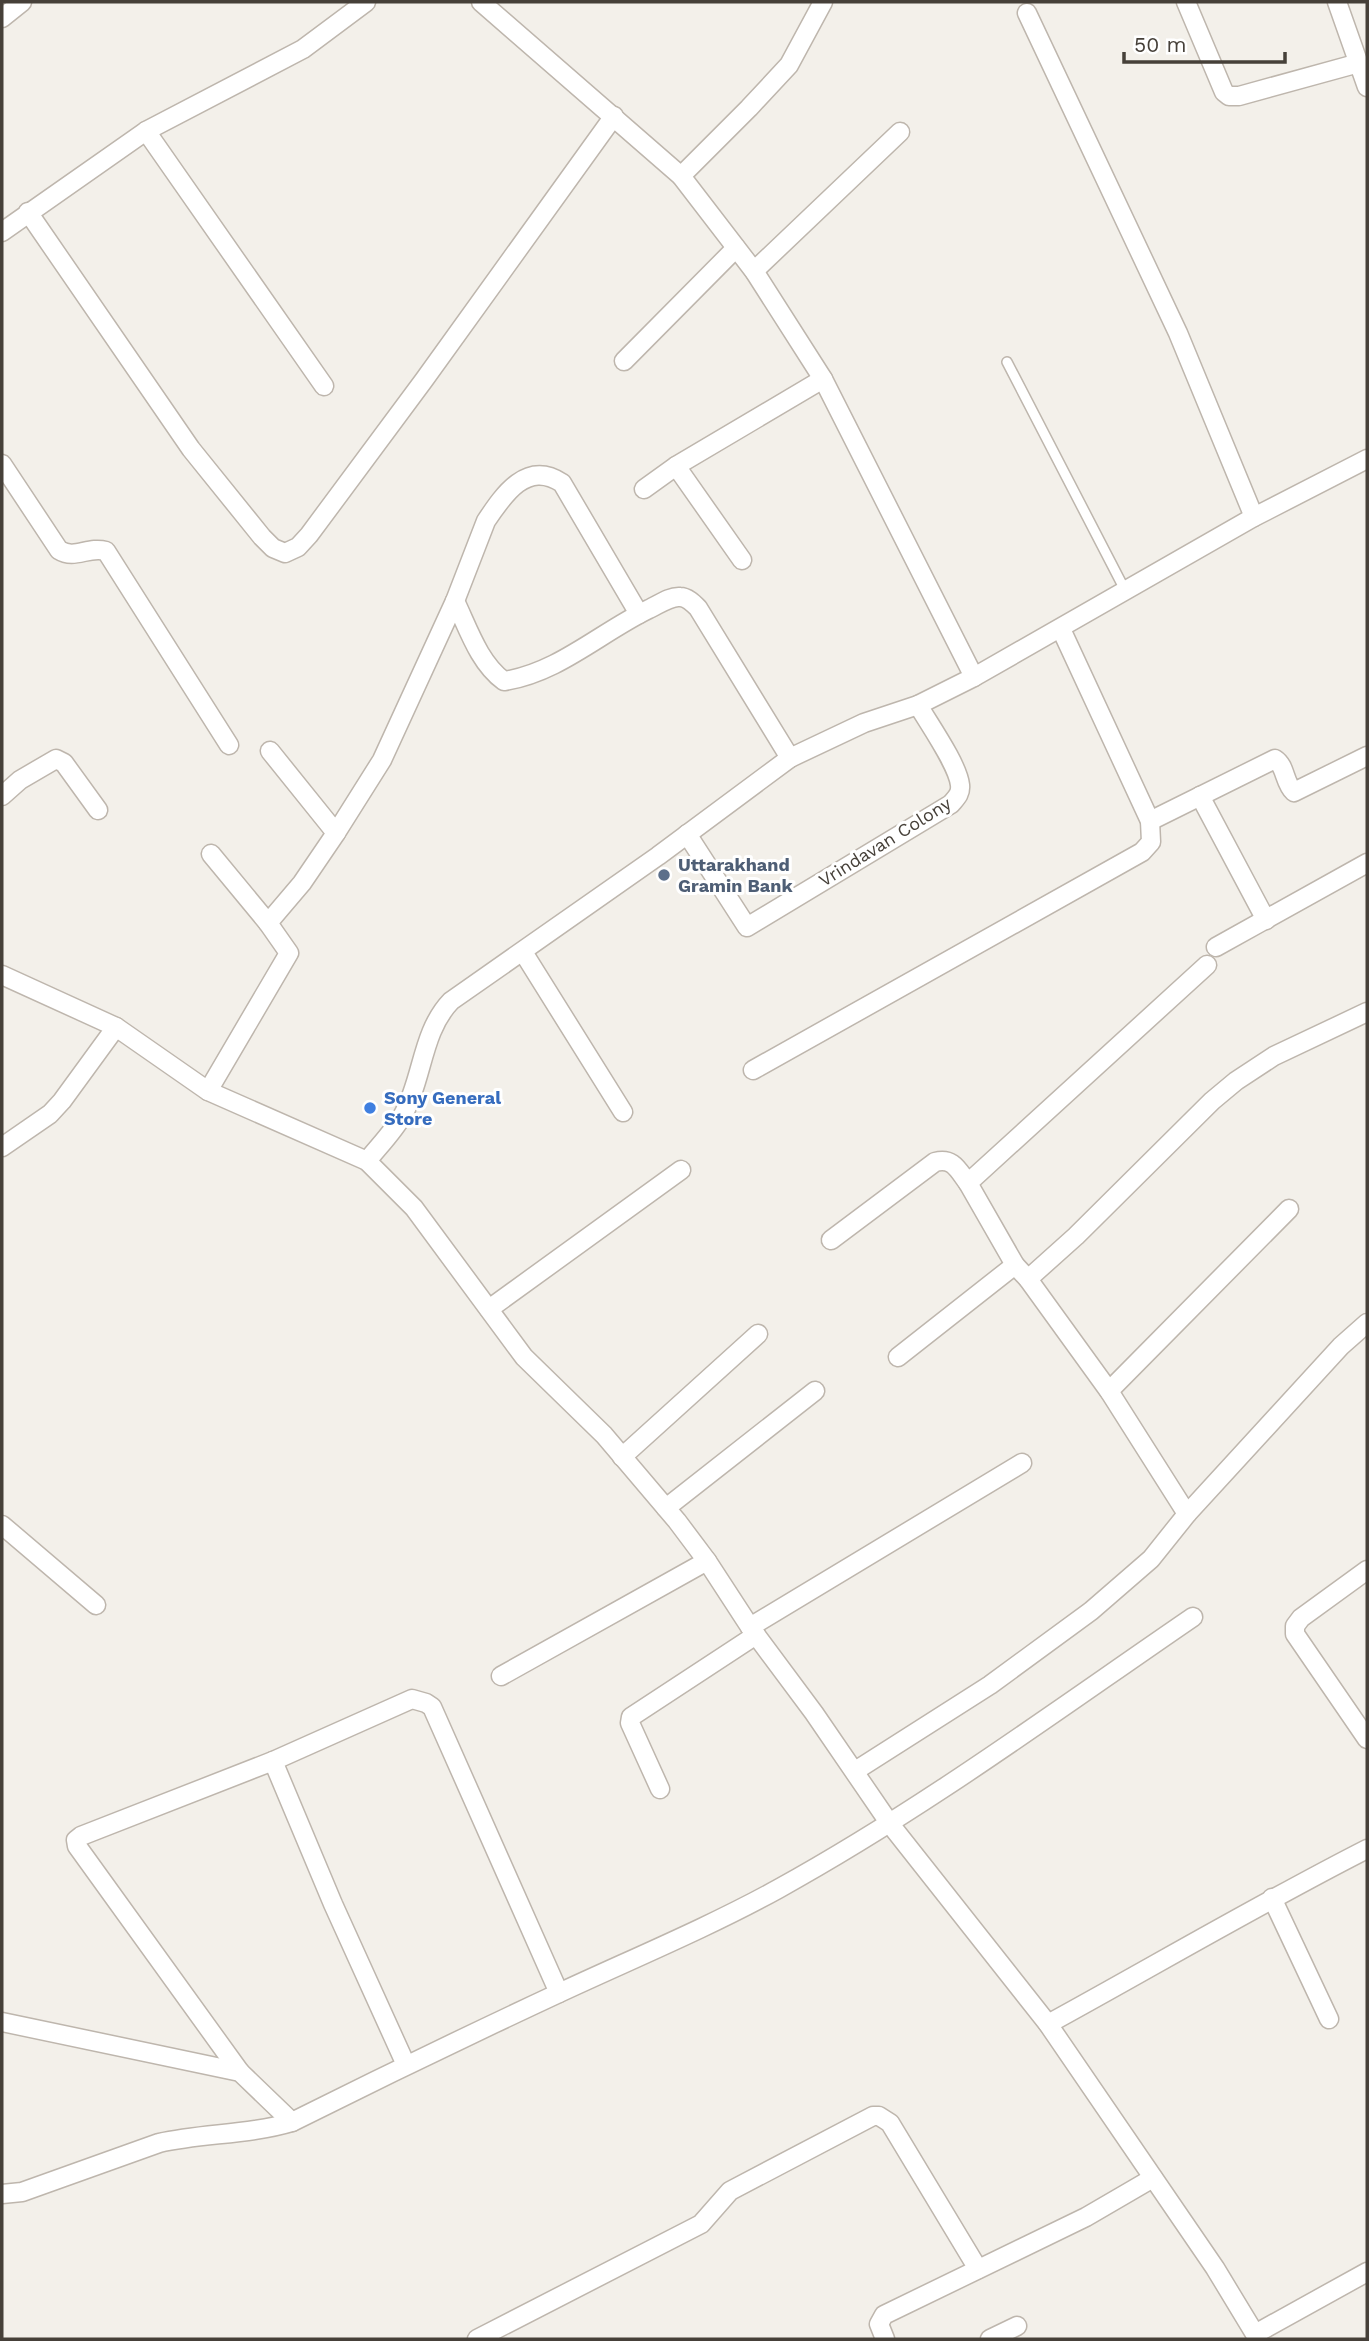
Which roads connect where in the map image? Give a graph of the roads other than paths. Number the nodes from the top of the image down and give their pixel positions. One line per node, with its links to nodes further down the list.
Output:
1 (22, 2): 8 (street)
2 (366, 2): 12 (street)
3 (481, 2): 11 (street)
4 (824, 2): 14 (street)
5 (1186, 2): 9 (street)
6 (1337, 2): 9 (street)
7 (1027, 13): 27 (street)
8 (2, 18)
9 (1359, 63): 10 (street)
10 (1367, 87)
11 (614, 116): 14 (street); 15 (street)
12 (146, 131): 15 (street); 22 (street)
13 (900, 132): 18 (street)
14 (681, 176): 17 (street)
15 (28, 212): 16 (street)
16 (2, 232)
17 (736, 248): 18 (street); 19 (street)
18 (754, 271): 21 (street)
19 (624, 361)
20 (1007, 362): 29 (lane)
21 (823, 379): 25 (street); 33 (street)
22 (324, 386)
23 (1367, 459): 27 (street)
24 (2, 464): 35 (street)
25 (676, 467): 26 (street); 28 (street)
26 (644, 489)
27 (1254, 517): 29 (street)
28 (742, 560)
29 (1125, 590): 32 (street)
30 (455, 601): 31 (street); 31 (street); 43 (street)
31 (639, 614): 38 (street)
32 (1061, 629): 33 (street); 42 (street)
33 (974, 677): 34 (street)
34 (918, 705): 38 (street); 44 (street, Vrindavan Colony)
35 (229, 745)
36 (270, 751): 43 (street)
37 (1367, 756): 40 (street)
38 (790, 758): 44 (street)
39 (5, 786): 41 (street)
40 (1200, 796): 42 (street); 47 (street)
41 (98, 810)
42 (1150, 821): 55 (street)
43 (336, 833): 48 (street)
44 (687, 834): 50 (street)
45 (211, 854): 48 (street)
46 (1367, 863): 47 (street)
47 (1266, 920): 49 (street)
48 (268, 923): 56 (street)
49 (1216, 947)
50 (523, 952): 57 (street); 59 (street)
51 (1207, 965): 61 (street)
52 (2, 975): 54 (street)
53 (1367, 1012): 65 (street)
54 (116, 1027): 56 (street); 58 (street)
55 (752, 1070)
56 (208, 1091): 59 (street)
57 (623, 1112)
58 (2, 1147)
59 (367, 1161): 66 (street)
60 (681, 1170): 66 (street)
61 (968, 1183): 63 (street); 64 (street)
62 (1289, 1209): 71 (street)
63 (831, 1240)
64 (1015, 1265): 65 (street); 69 (street)
65 (1028, 1279): 71 (street)
66 (489, 1309): 72 (street)
67 (1367, 1323): 75 (street)
68 (758, 1334): 72 (street)
69 (898, 1357)
70 (815, 1391): 74 (street)
71 (1109, 1391): 75 (street)
72 (622, 1457): 74 (street)
73 (1022, 1463): 81 (street)
74 (666, 1508): 77 (street)
75 (1187, 1514): 85 (street)
76 (2, 1525): 79 (street)
77 (707, 1561): 81 (street); 82 (street)
78 (1367, 1570): 83 (street)
79 (96, 1605)
80 (1194, 1617): 87 (street)
81 (753, 1631): 85 (street); 86 (street)
82 (501, 1676)
83 (1367, 1739)
84 (273, 1761): 90 (street); 94 (street); 95 (street)
85 (855, 1771): 87 (street)
86 (660, 1790)
87 (890, 1824): 90 (street); 93 (street)
88 (1367, 1849): 89 (street)
89 (1272, 1898): 91 (street); 93 (street)
90 (559, 1993): 94 (street)
91 (1329, 2019)
92 (2, 2022): 95 (street)
93 (1048, 2024): 97 (street)
94 (406, 2066): 96 (street)
95 (240, 2072): 96 (street)
96 (292, 2122): 98 (street)
97 (1153, 2178): 99 (street); 102 (street)
98 (2, 2194)
99 (978, 2269): 103 (street); 104 (street)
100 (1367, 2272): 102 (street)
101 (1017, 2326): 105 (street)
102 (1257, 2337)
103 (477, 2339)
104 (885, 2339)
105 (990, 2339)

